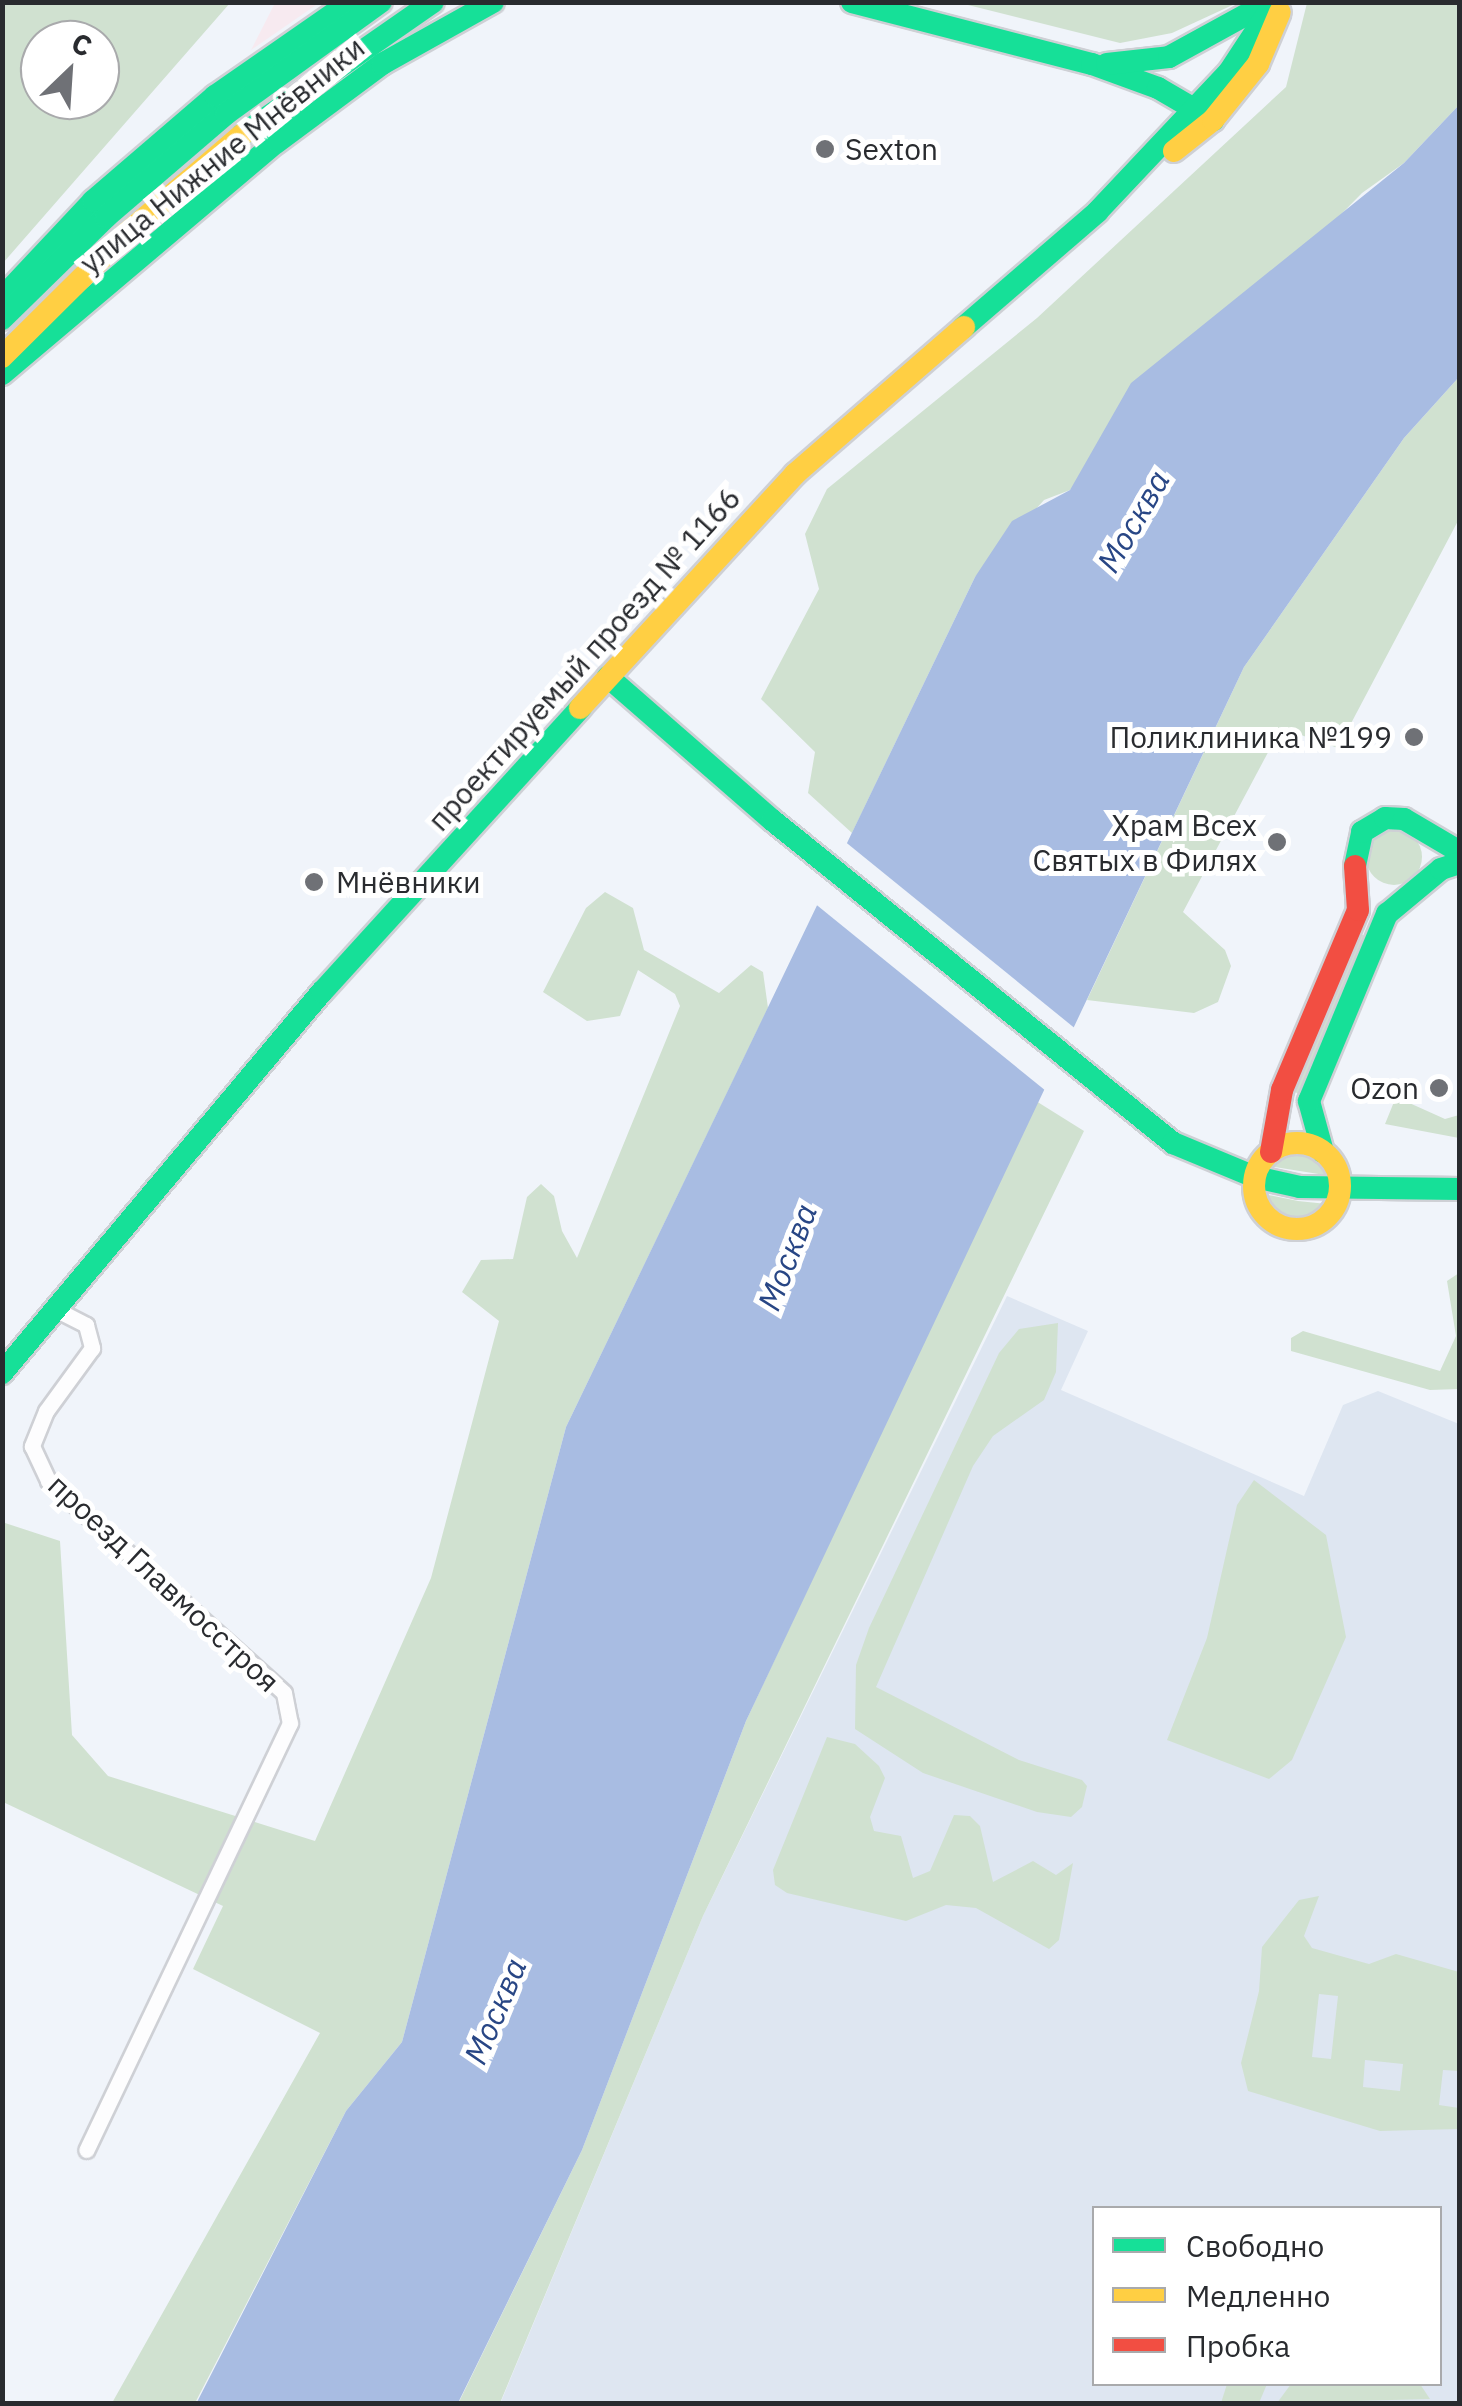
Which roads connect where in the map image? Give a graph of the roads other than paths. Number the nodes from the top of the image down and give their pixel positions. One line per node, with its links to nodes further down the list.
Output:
1 (350, 2): 10 (street, улица Нижние Мнёвники)
2 (433, 2): 12 (street)
3 (493, 2): 13 (street, улица Нижние Мнёвники)
4 (852, 2): 8 (street)
5 (1272, 2): 8 (street); 9 (street, проектируемый проезд № 1166)
6 (1283, 2): 9 (street)
7 (378, 4): 11 (street)
8 (1092, 64): 9 (street)
9 (1205, 115): 14 (street, проектируемый проезд № 1166)
10 (2, 298)
11 (2, 319)
12 (2, 357)
13 (2, 374)
14 (608, 676): 22 (street); 25 (street, проектируемый проезд № 1166)
15 (1414, 823): 16 (street); 18 (street); 19 (street)
16 (1460, 852)
17 (1460, 862): 19 (street)
18 (1358, 875): 19 (street); 20 (street)
19 (1416, 888): 21 (street)
20 (1270, 1152): 21 (street); 22 (street)
21 (1323, 1152): 24 (street)
22 (1255, 1177): 24 (street); 24 (street)
23 (1460, 1188): 24 (street)
24 (1340, 1192)
25 (55, 1308): 26 (street, проектируемый проезд № 1166); 27 (street, проезд Главмосстроя)
26 (2, 1373)
27 (86, 2150)

